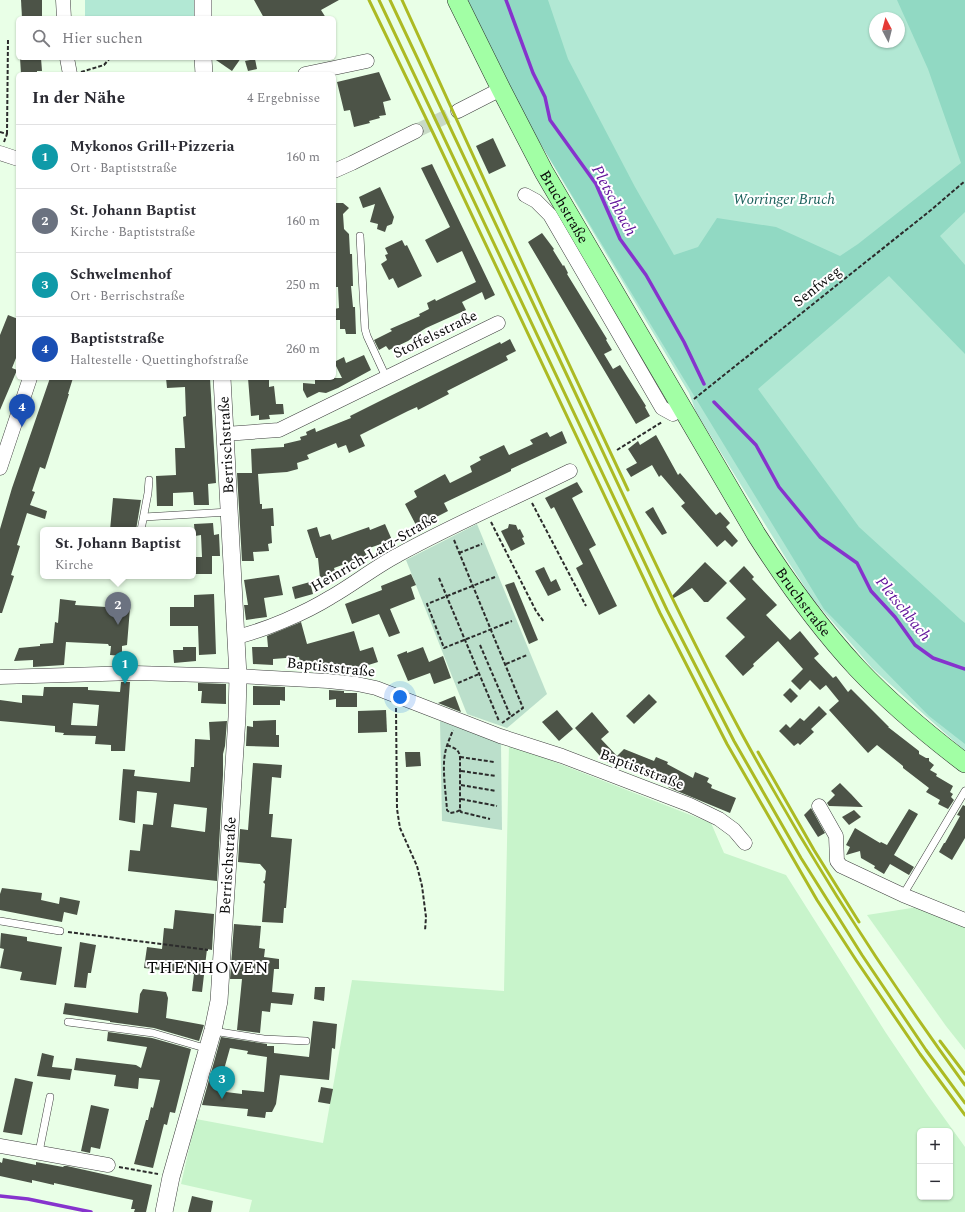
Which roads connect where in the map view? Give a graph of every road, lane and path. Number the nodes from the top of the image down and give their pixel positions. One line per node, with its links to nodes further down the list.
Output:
1 (63, 0): 4 (street)
2 (203, 0): 5 (street)
3 (457, 0): 15 (main road, Bruchstraße)
4 (64, 16)
5 (203, 16)
6 (8, 40): 18 (path)
7 (67, 60): 11 (street)
8 (108, 60): 12 (path)
9 (203, 60): 13 (street)
10 (366, 61): 14 (street)
11 (70, 72)
12 (81, 72)
13 (204, 72)
14 (314, 72)
15 (501, 89): 16 (street); 29 (main road, Bruchstraße)
16 (458, 110)
17 (416, 131): 21 (street)
18 (7, 134)
19 (0, 153): 20 (street)
20 (16, 158)
21 (336, 169)
22 (965, 181): 29 (path, Senfweg)
23 (525, 195): 29 (street, Bruchstraße)
24 (360, 236): 26 (lane, Stoffelsstraße)
25 (498, 323): 26 (street, Stoffelsstraße)
26 (386, 377): 30 (street, Stoffelsstraße)
27 (29, 380): 32 (street)
28 (222, 380): 30 (street, Berrischstraße)
29 (678, 411): 31 (path, Senfweg); 66 (main road, Bruchstraße)
30 (225, 434): 37 (street, Berrischstraße)
31 (617, 450)
32 (0, 468)
33 (570, 471): 35 (street, Heinrich-Latz-Straße)
34 (149, 480): 38 (lane)
35 (526, 492): 36 (street, Heinrich-Latz-Straße); 47 (path)
36 (485, 510): 40 (street, Heinrich-Latz-Straße); 49 (path)
37 (230, 512): 38 (lane, Berrischstraße); 51 (street, Berrischstraße)
38 (144, 516): 39 (lane)
39 (142, 527)
40 (449, 528): 42 (path); 51 (street, Heinrich-Latz-Straße)
41 (482, 544): 42 (path)
42 (459, 553): 45 (path)
43 (495, 577): 45 (path)
44 (439, 578): 46 (path)
45 (473, 586): 46 (path); 50 (path)
46 (447, 597): 52 (path); 52 (path)
47 (586, 606)
48 (512, 620): 50 (path)
49 (544, 622)
50 (491, 629): 52 (path); 55 (path)
51 (236, 637): 57 (street, Berrischstraße)
52 (465, 640): 56 (path)
53 (480, 645): 61 (path)
54 (527, 655): 55 (path)
55 (506, 664): 61 (path)
56 (479, 674): 59 (path); 61 (path)
57 (238, 676): 58 (street, Baptiststraße); 60 (street, Baptiststraße); 83 (street, Berrischstraße)
58 (0, 677)
59 (458, 683)
60 (395, 695): 62 (street, Baptiststraße); 82 (path)
61 (511, 717)
62 (457, 720): 63 (path); 77 (street, Baptiststraße)
63 (447, 745): 64 (path); 75 (path)
64 (460, 757): 65 (path); 67 (path)
65 (494, 762)
66 (965, 763)
67 (461, 770): 68 (path); 69 (path)
68 (496, 776)
69 (461, 785): 70 (path); 72 (path)
70 (496, 791)
71 (965, 791): 78 (lane)
72 (461, 799): 73 (path); 75 (path)
73 (497, 806)
74 (819, 806): 78 (street)
75 (460, 810): 76 (path)
76 (490, 818)
77 (745, 843)
78 (903, 895): 79 (street)
79 (965, 920)
80 (0, 921): 81 (lane)
81 (60, 931): 83 (path)
82 (425, 931)
83 (223, 952): 85 (street, Berrischstraße)
84 (68, 1022): 87 (lane)
85 (213, 1031): 86 (lane); 87 (street, Berrischstraße)
86 (306, 1041)
87 (208, 1049): 92 (street, Berrischstraße)
88 (50, 1097): 90 (lane)
89 (0, 1146): 90 (street)
90 (39, 1152): 91 (street)
91 (108, 1165): 92 (path)
92 (171, 1177): 93 (street, Berrischstraße)
93 (164, 1212)

